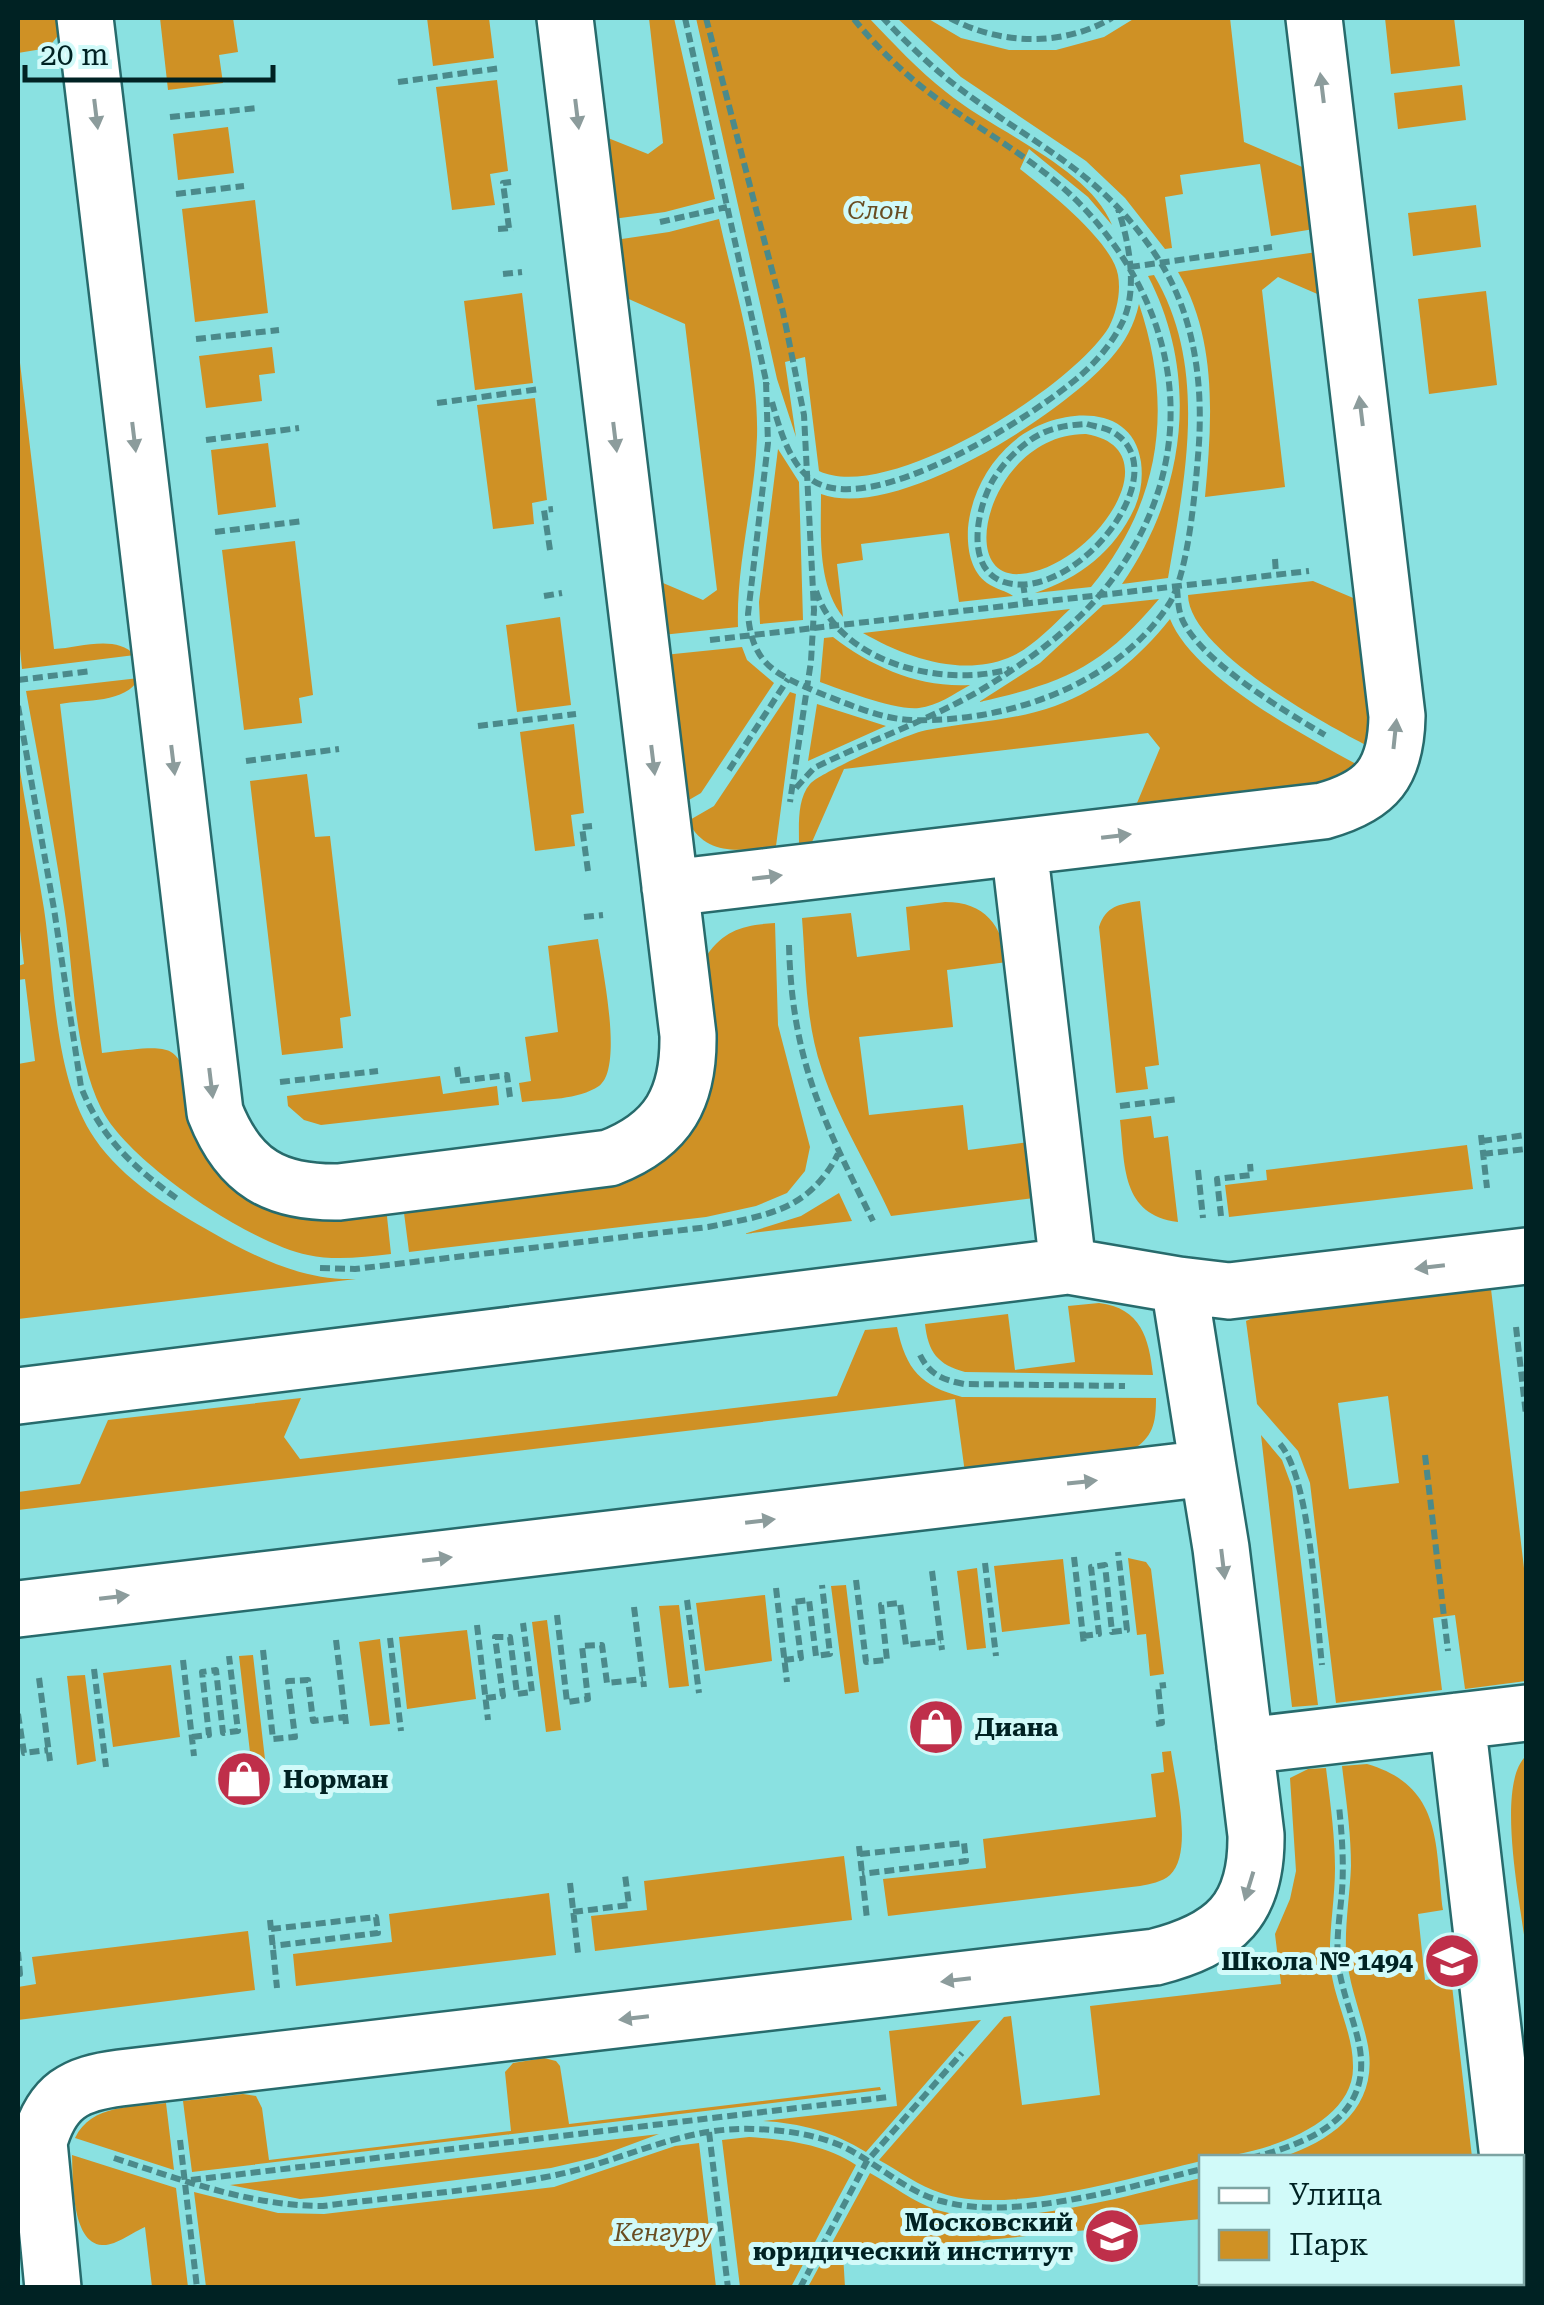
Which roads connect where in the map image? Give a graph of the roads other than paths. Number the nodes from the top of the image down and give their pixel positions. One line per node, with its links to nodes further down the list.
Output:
1 (85, 18): 5 (lane, one-way to 5)
2 (565, 18): 5 (lane, one-way to 5)
3 (1314, 18): 4 (lane, one-way to 3)
4 (1019, 847): 5 (lane, one-way to 4); 7 (lane)
5 (670, 888)
6 (1514, 1257): 8 (lane, one-way to 8)
7 (1068, 1266): 8 (lane); 9 (lane)
8 (1179, 1284): 10 (lane)
9 (18, 1396)
10 (1208, 1468): 11 (lane, one-way to 10); 14 (lane, one-way to 14)
11 (18, 1609)
12 (1526, 1713): 13 (lane)
13 (1457, 1722): 14 (lane); 15 (lane)
14 (1245, 1746): 16 (lane, one-way to 16)
15 (1508, 2155)
16 (53, 2288)

